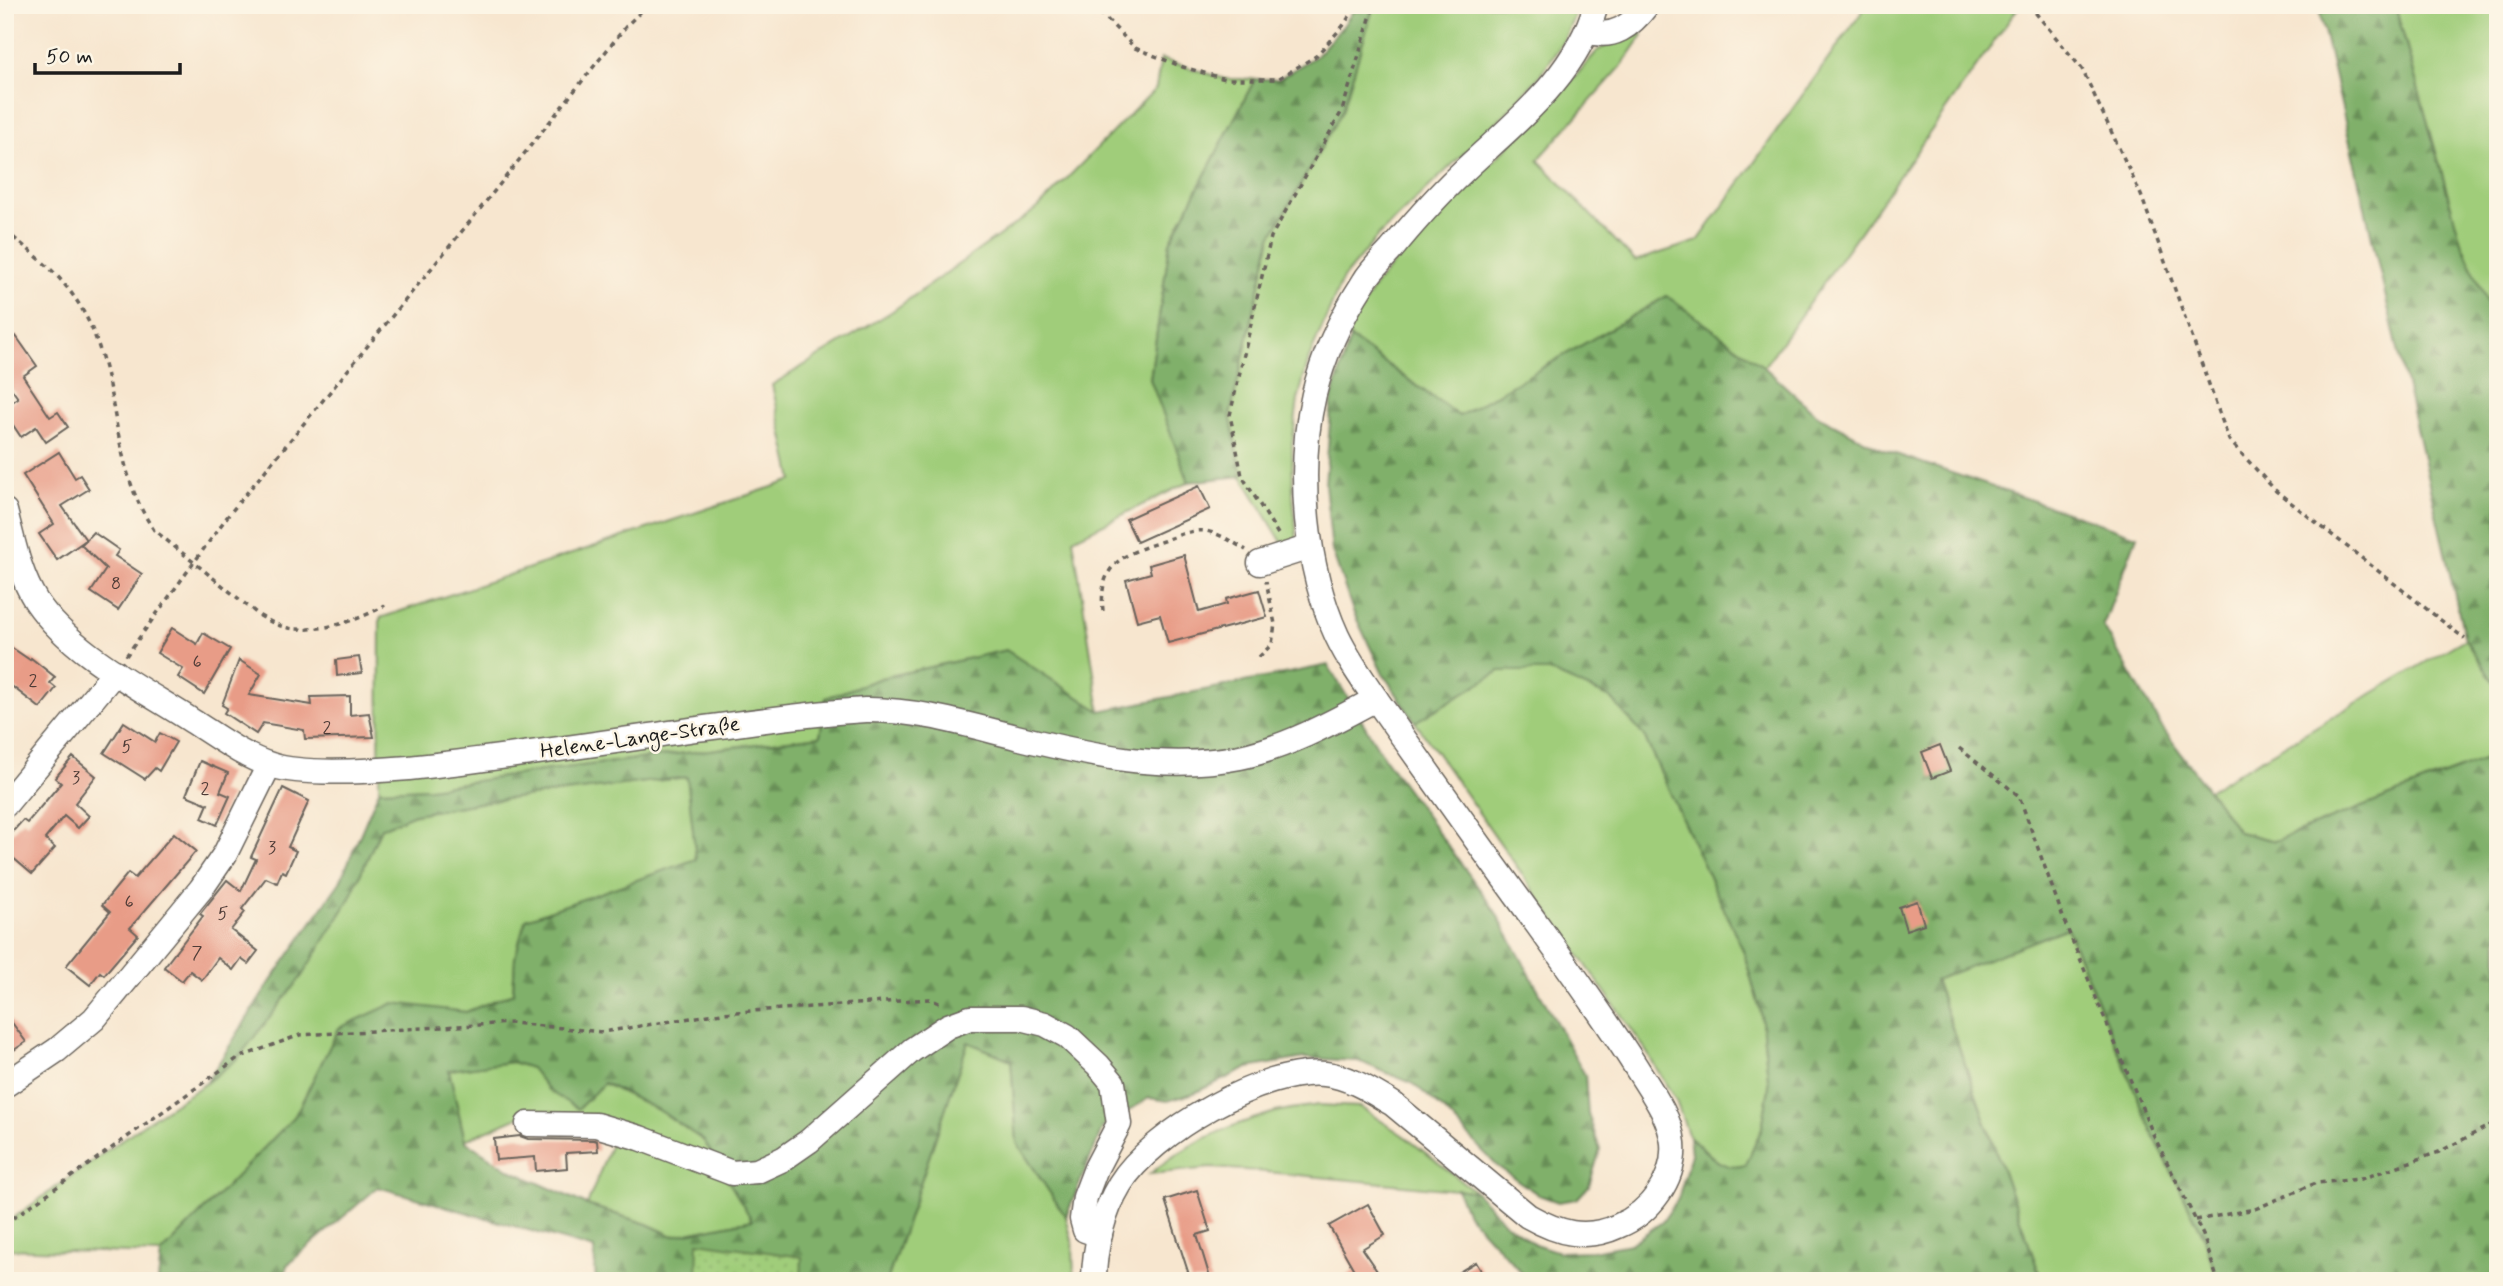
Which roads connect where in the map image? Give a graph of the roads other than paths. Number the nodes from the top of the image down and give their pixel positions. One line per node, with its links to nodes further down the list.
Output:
1 (1596, 5): 3 (street)
2 (1647, 5): 3 (street)
3 (1587, 30): 5 (street)
4 (5, 511): 7 (street, Helene-Lange-Straße)
5 (1300, 551): 6 (street); 8 (street)
6 (1260, 563)
7 (115, 672): 9 (street, Helene-Lange-Straße); 10 (street)
8 (1376, 699): 9 (street, Helene-Lange-Straße); 13 (street)
9 (270, 765): 11 (street)
10 (5, 804)
11 (5, 1086)
12 (528, 1124): 13 (street)
13 (1100, 1235): 14 (street)
14 (1094, 1281)

